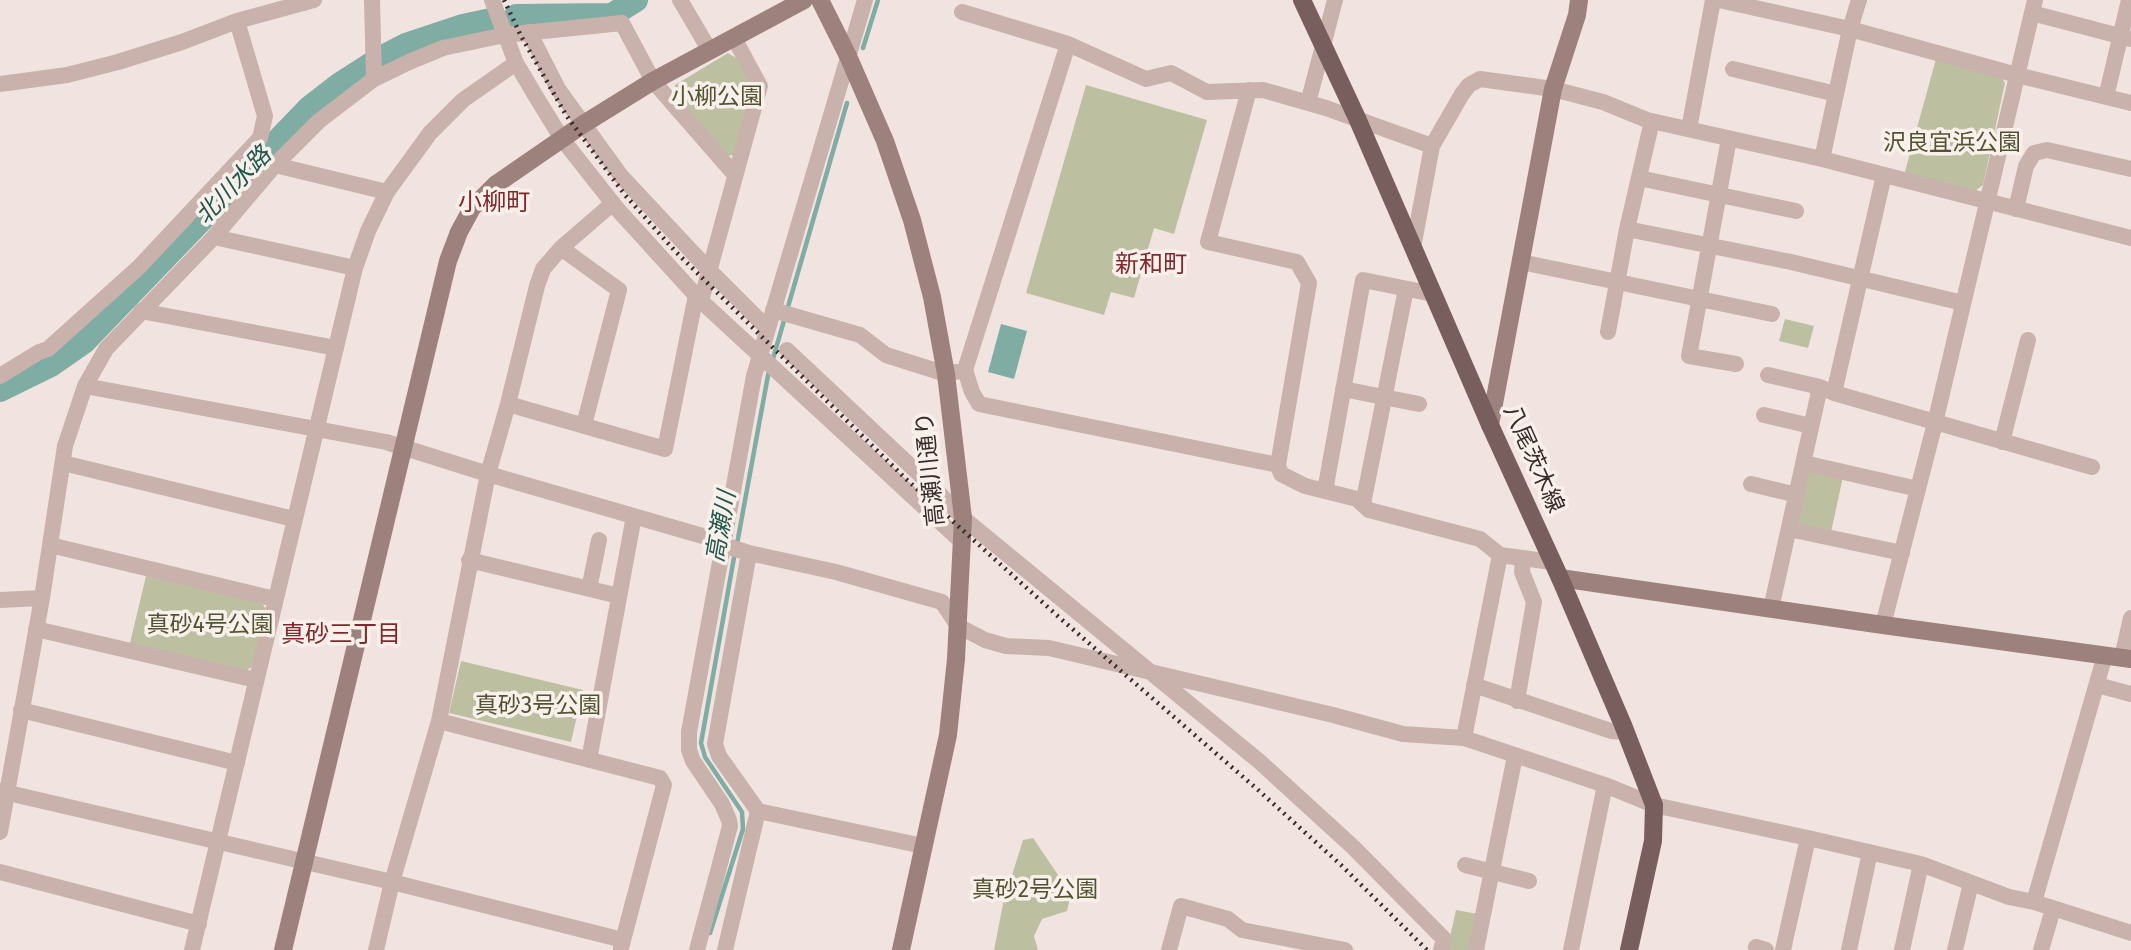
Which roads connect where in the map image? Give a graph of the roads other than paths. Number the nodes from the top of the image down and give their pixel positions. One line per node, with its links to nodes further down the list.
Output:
1 (314, 0): 17 (street)
2 (372, 0): 28 (street)
3 (492, 0): 20 (street)
4 (680, 0): 25 (street)
5 (804, 0): 21 (street)
6 (820, 0): 26 (street, 高瀬川通り)
7 (865, 0): 26 (street)
8 (1302, 0): 24 (main road, 八尾茨木線)
9 (1335, 0): 24 (street)
10 (1579, 0): 33 (street)
11 (1713, 0): 42 (street)
12 (1719, 0): 18 (street)
13 (1859, 0): 18 (street)
14 (2129, 0): 22 (street)
15 (2033, 7): 22 (street); 30 (street)
16 (962, 12): 23 (street)
17 (237, 21): 32 (street); 87 (street)
18 (1850, 29): 30 (street); 35 (street)
19 (529, 32): 20 (street); 31 (street); 41 (street)
20 (505, 35): 27 (street); 28 (street)
21 (734, 38): 25 (street); 49 (street)
22 (2126, 38): 36 (street)
23 (1068, 44): 34 (street); 84 (street)
24 (1324, 46): 37 (street); 39 (main road, 八尾茨木線)
25 (710, 51): 31 (street)
26 (848, 56): 75 (street); 85 (street, 高瀬川通り)
27 (516, 63): 43 (street); 52 (street)
28 (374, 69): 47 (street)
29 (1733, 69): 35 (street)
30 (2017, 75): 36 (street); 54 (street)
31 (653, 81): 41 (street); 49 (street)
32 (0, 85)
33 (1553, 89): 40 (street); 45 (street); 64 (street)
34 (1249, 90): 37 (street); 104 (street)
35 (1836, 94): 46 (street)
36 (2106, 97): 38 (street)
37 (1308, 103): 39 (street)
38 (2131, 103)
39 (1357, 118): 45 (street); 63 (main road, 八尾茨木線)
40 (1652, 121): 42 (street); 51 (street)
41 (582, 125): 43 (street); 66 (street)
42 (1689, 130): 44 (street)
43 (562, 139): 55 (street); 101 (street)
44 (1728, 139): 46 (street); 53 (street)
45 (1432, 146): 63 (street)
46 (1822, 159): 50 (street)
47 (275, 165): 52 (street); 59 (street)
48 (2131, 169): 56 (street)
49 (735, 175): 66 (street)
50 (1884, 175): 54 (street); 67 (street)
51 (1639, 178): 53 (street); 58 (street)
52 (387, 192): 65 (street)
53 (1718, 194): 57 (street); 61 (street)
54 (1987, 202): 56 (street); 73 (street)
55 (613, 203): 62 (street); 71 (street)
56 (2016, 209): 60 (street)
57 (1796, 211)
58 (1628, 229): 61 (street); 68 (street)
59 (215, 237): 65 (street); 74 (street)
60 (2131, 238)
61 (1709, 246): 67 (street); 72 (street)
62 (561, 248): 92 (street); 96 (street)
63 (1413, 248): 70 (main road, 八尾茨木線)
64 (1521, 262): 68 (street); 97 (street)
65 (355, 268): 80 (street)
66 (709, 270): 71 (street); 77 (street)
67 (1859, 279): 73 (street); 90 (street)
68 (1618, 282): 72 (street); 78 (street)
69 (1406, 289): 70 (street); 89 (street); 91 (street)
70 (1433, 294): 97 (main road, 八尾茨木線)
71 (698, 298): 82 (street); 96 (street)
72 (1700, 299): 76 (street); 83 (street)
73 (1963, 303): 95 (street)
74 (141, 311): 80 (street); 88 (street)
75 (775, 311): 77 (street); 85 (street)
76 (1772, 314)
77 (768, 329): 82 (street)
78 (1608, 332)
79 (2028, 340): 100 (street)
80 (336, 348): 99 (street)
81 (787, 350): 113 (street)
82 (762, 356): 117 (street); 119 (street)
83 (1736, 363)
84 (965, 370): 85 (street); 104 (street)
85 (946, 374): 113 (street, 高瀬川通り)
86 (1768, 374): 90 (street)
87 (0, 376)
88 (85, 386): 99 (street); 102 (street)
89 (1343, 389): 91 (street); 109 (street)
90 (1827, 390): 95 (street); 98 (street)
91 (1385, 397): 93 (street); 111 (street)
92 (508, 404): 96 (street); 106 (street)
93 (1419, 404)
94 (1764, 415): 98 (street)
95 (1936, 423): 100 (street); 108 (street)
96 (584, 425)
97 (1490, 425): 125 (main road, 八尾茨木線)
98 (1811, 426): 103 (street)
99 (317, 429): 101 (street); 114 (street)
100 (2002, 442): 105 (street)
101 (405, 448): 106 (street); 162 (street)
102 (63, 463): 114 (street); 118 (street)
103 (1804, 463): 108 (street); 110 (street)
104 (1278, 465): 109 (street)
105 (2092, 467)
106 (488, 474): 112 (street); 124 (street)
107 (1752, 484): 110 (street)
108 (1918, 489): 121 (street)
109 (1325, 491): 111 (street)
110 (1797, 495): 115 (street)
111 (1363, 504): 122 (street)
112 (634, 516): 119 (street); 128 (street)
113 (963, 518): 117 (street, 高瀬川通り); 138 (street)
114 (294, 519): 130 (street)
115 (1789, 529): 121 (street); 132 (street)
116 (599, 540): 127 (street)
117 (962, 542): 135 (street, 高瀬川通り)
118 (50, 545): 129 (street); 130 (street)
119 (725, 546): 120 (street); 154 (street)
120 (747, 552): 135 (street); 152 (street)
121 (1902, 553): 134 (street)
122 (1500, 555): 123 (street); 140 (street)
123 (1523, 558): 125 (street); 143 (street)
124 (469, 560): 127 (street); 145 (street)
125 (1552, 562): 126 (main road, 八尾茨木線)
126 (1560, 578): 132 (street); 146 (main road, 八尾茨木線)
127 (589, 589): 128 (street)
128 (619, 596): 149 (street)
129 (42, 598): 131 (street); 136 (street)
130 (275, 599): 139 (street)
131 (0, 600)
132 (1771, 609): 134 (street)
133 (2131, 618): 137 (street)
134 (1883, 625): 137 (street)
135 (958, 626): 138 (street); 160 (street, 高瀬川通り)
136 (36, 629): 139 (street); 144 (street)
137 (2119, 657): 141 (street)
138 (1147, 669): 147 (street); 183 (street)
139 (256, 680): 150 (street)
140 (1474, 685): 143 (street); 147 (street)
141 (2097, 685): 142 (street); 170 (street)
142 (2131, 694)
143 (1517, 701): 146 (street)
144 (21, 710): 150 (street); 153 (street)
145 (439, 721): 149 (street); 168 (street)
146 (1626, 732): 155 (main road, 八尾茨木線)
147 (1464, 738): 148 (street)
148 (1515, 756): 151 (street); 166 (street)
149 (589, 760): 174 (street)
150 (237, 763): 159 (street)
151 (1605, 785): 155 (street); 185 (street)
152 (742, 790): 154 (street); 156 (street)
153 (4, 792): 157 (street); 159 (street)
154 (724, 803): 178 (street)
155 (1654, 805): 158 (street); 186 (main road, 八尾茨木線)
156 (758, 811): 160 (street); 179 (street)
157 (0, 832)
158 (1808, 838): 161 (street); 187 (street)
159 (218, 842): 162 (street); 172 (street)
160 (923, 846): 180 (street, 高瀬川通り)
161 (1870, 852): 163 (street); 188 (street)
162 (304, 863): 168 (street); 176 (street)
163 (1921, 864): 169 (street); 189 (street)
164 (1465, 865): 166 (street)
165 (0, 872): 172 (street)
166 (1493, 872): 167 (street); 184 (street)
167 (1529, 881)
168 (392, 882): 174 (street); 177 (street)
169 (1970, 883): 170 (street); 190 (street)
170 (2034, 902): 171 (street)
171 (2053, 909): 173 (street); 191 (street)
172 (199, 924): 175 (street)
173 (2131, 933)
174 (622, 945)
175 (192, 950)
176 (283, 950)
177 (376, 950)
178 (697, 950)
179 (724, 950)
180 (901, 950)
181 (1169, 950): 182 (street)
182 (1345, 950)
183 (1441, 950)
184 (1476, 950)
185 (1571, 950)
186 (1629, 950)
187 (1783, 950)
188 (1849, 950)
189 (1902, 950)
190 (1955, 950)
191 (2041, 950)

